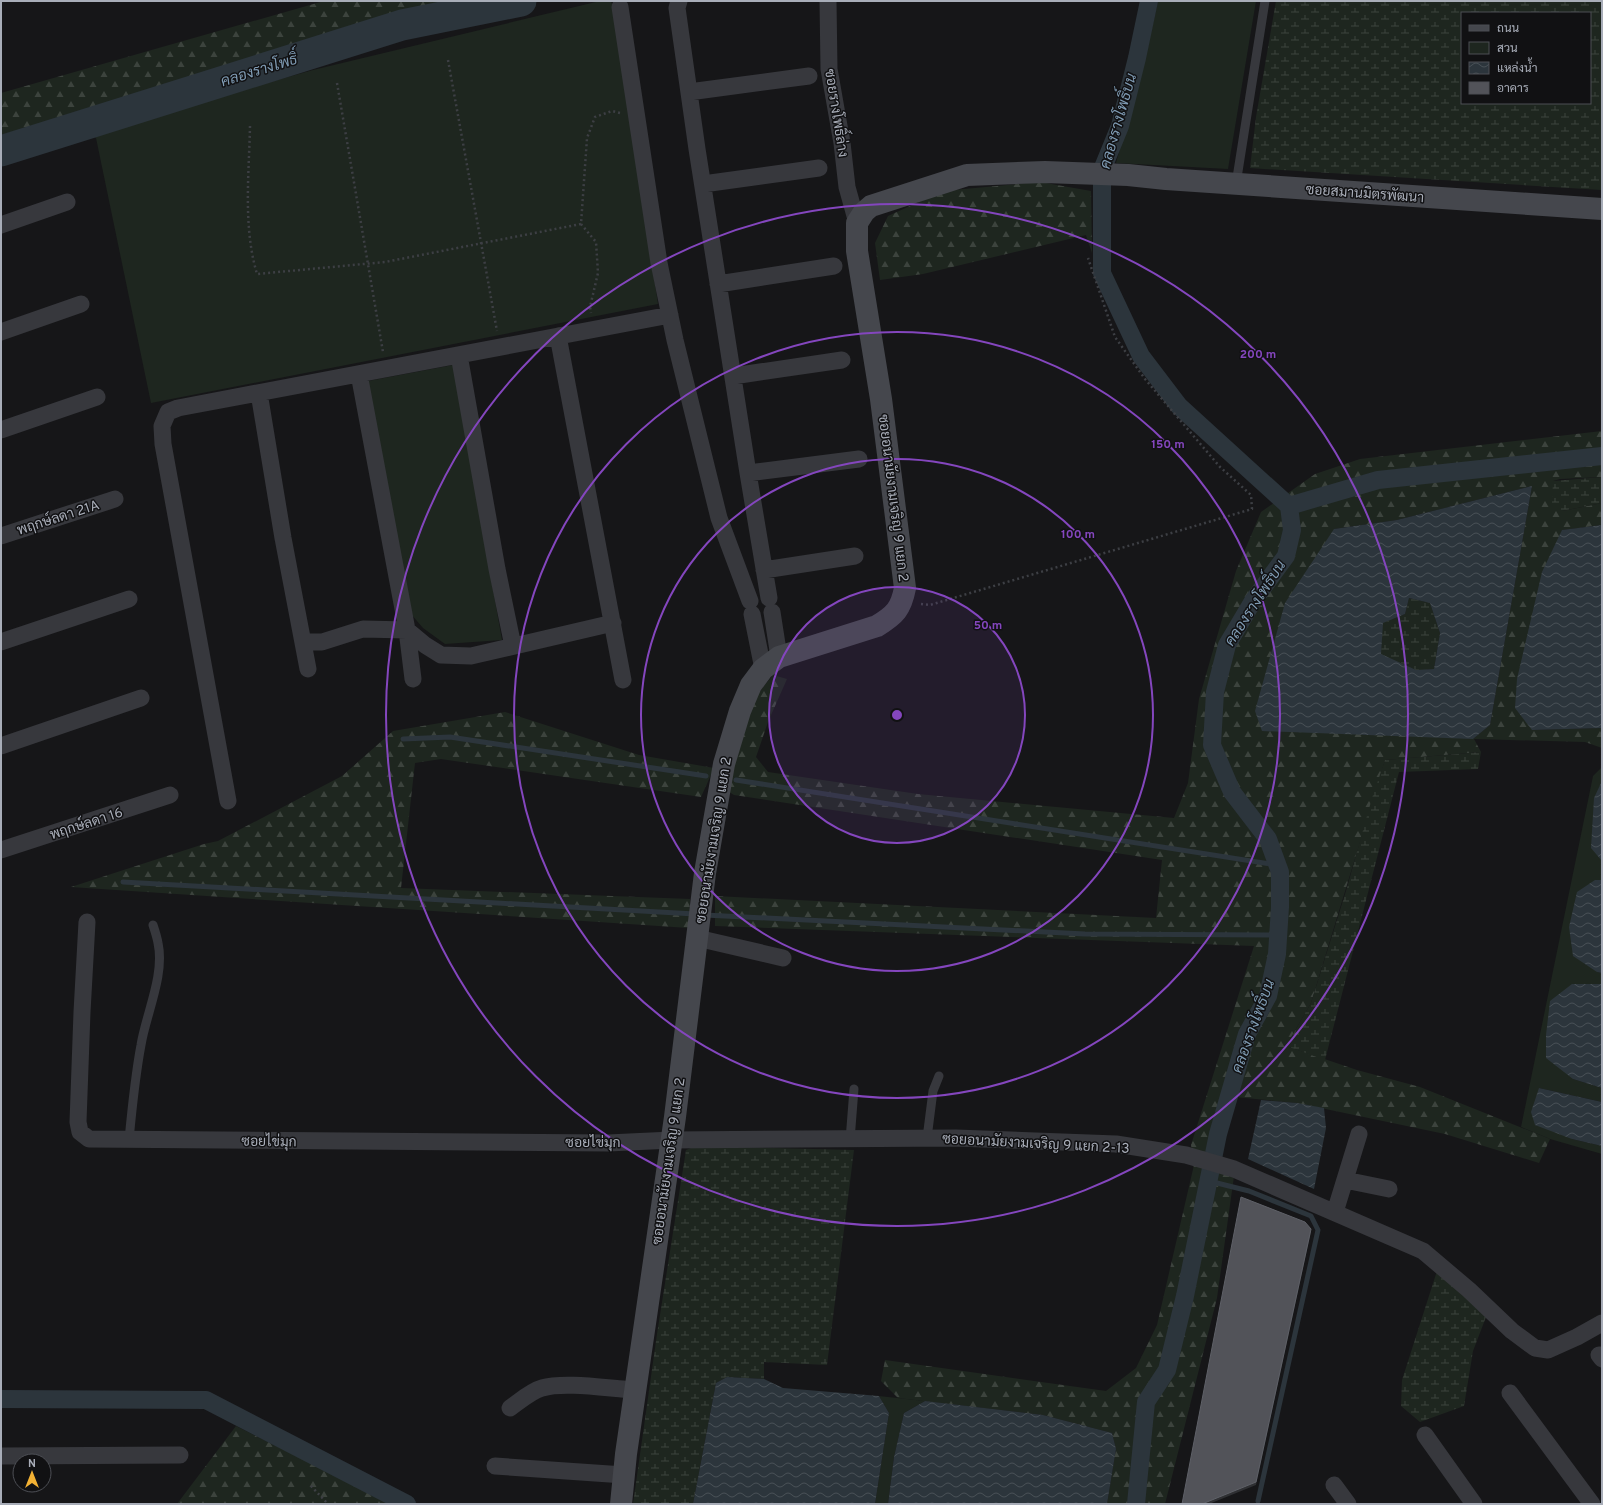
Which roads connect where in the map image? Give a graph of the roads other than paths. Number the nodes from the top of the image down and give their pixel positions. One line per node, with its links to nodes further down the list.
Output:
1 (680, 1): 6 (street)
2 (828, 1): 12 (street, ซอยรางโพธิ์ล่าง)
3 (1265, 1): 9 (lane)
4 (620, 7): 17 (street)
5 (809, 76): 6 (street)
6 (689, 92): 8 (street)
7 (819, 168): 8 (street)
8 (703, 184): 15 (street)
9 (1236, 184): 11 (street, ซอยสมานมิตรพัฒนา); 12 (street, ซอยสมานมิตรพัฒนา)
10 (67, 202): 13 (street)
11 (1602, 209)
12 (857, 223): 40 (street, ซอยอนามัยงามเจริญ 9 แยก 2)
13 (1, 225)
14 (834, 266): 15 (street)
15 (718, 284): 23 (street)
16 (81, 304): 18 (street)
17 (670, 315): 19 (street); 34 (street)
18 (1, 332)
19 (558, 336): 20 (street); 35 (street)
20 (459, 355): 22 (street); 39 (street)
21 (842, 360): 23 (street)
22 (359, 374): 24 (street); 36 (street)
23 (733, 376): 28 (street)
24 (259, 393): 38 (street); 47 (street)
25 (97, 397): 26 (street)
26 (1, 430)
27 (859, 459): 28 (street)
28 (748, 473): 32 (street)
29 (115, 499): 30 (street, พฤกษ์ลดา 21A)
30 (1, 536)
31 (855, 556): 32 (street)
32 (768, 591): 34 (street); 40 (street)
33 (129, 599): 37 (street)
34 (749, 601): 40 (street)
35 (613, 623): 39 (street); 43 (street)
36 (407, 630): 38 (street); 39 (street); 42 (street)
37 (1, 642)
38 (303, 642): 41 (street)
39 (513, 646)
40 (771, 663): 49 (street, ซอยอนามัยงามเจริญ 9 แยก 2)
41 (308, 669)
42 (413, 679)
43 (623, 680)
44 (141, 698): 45 (street)
45 (1, 746)
46 (170, 795): 48 (street, พฤกษ์ลดา 16)
47 (228, 801)
48 (1, 850)
49 (700, 919): 52 (street); 58 (street, ซอยอนามัยงามเจริญ 9 แยก 2)
50 (87, 922): 57 (street, ซอยไข่มุก)
51 (153, 925): 57 (lane)
52 (783, 958)
53 (939, 1076): 56 (lane)
54 (854, 1089): 59 (lane)
55 (1359, 1134): 60 (street)
56 (926, 1138): 59 (street, ซอยอนามัยงามเจริญ 9 แยก 2-13); 62 (street, ซอยอนามัยงามเจริญ 9 แยก 2-13)
57 (129, 1140): 58 (street, ซอยไข่มุก)
58 (672, 1140): 59 (street, ซอยอนามัยงามเจริญ 9 แยก 2-13); 64 (street, ซอยอนามัยงามเจริญ 9 แยก 2)
59 (850, 1140)
60 (1345, 1180): 61 (street); 62 (street)
61 (1389, 1189)
62 (1336, 1212): 63 (street, ซอยอนามัยงามเจริญ 9 แยก 2-13)
63 (1602, 1323)
64 (636, 1390): 66 (street); 71 (street, ซอยอนามัยงามเจริญ 9 แยก 2)
65 (1510, 1393): 76 (street)
66 (510, 1408)
67 (1424, 1435): 75 (street)
68 (180, 1455): 69 (street)
69 (1, 1456)
70 (495, 1466): 71 (street)
71 (624, 1474): 73 (street, ซอยอนามัยงามเจริญ 9 แยก 2)
72 (1334, 1485): 74 (street)
73 (622, 1504)
74 (1348, 1504)
75 (1474, 1504)
76 (1592, 1504)

